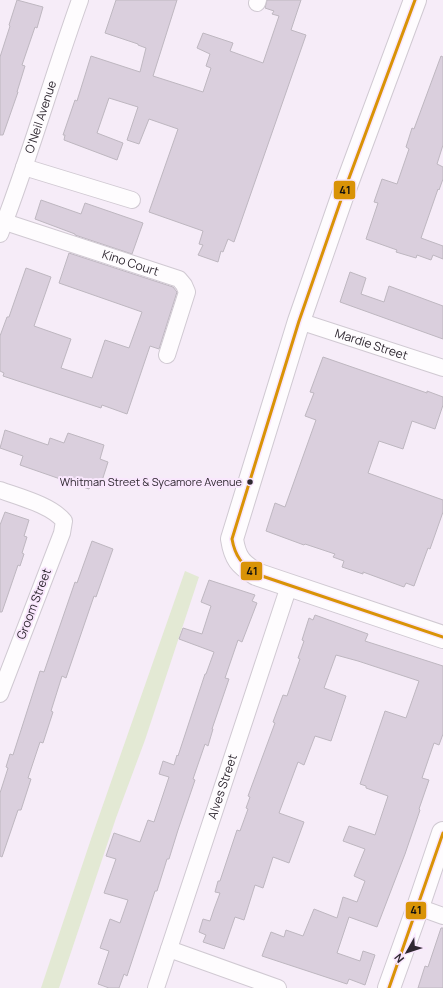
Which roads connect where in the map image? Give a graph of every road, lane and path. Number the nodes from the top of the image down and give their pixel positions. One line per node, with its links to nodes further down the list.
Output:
1 (80, 0): 3 (street, O'Neil Avenue)
2 (415, 0): 6 (street)
3 (24, 168): 4 (street); 5 (street, O'Neil Avenue)
4 (132, 200)
5 (2, 228): 7 (street, Kino Court)
6 (299, 321): 8 (street, Mardie Street); 10 (street)
7 (167, 355)
8 (443, 368)
9 (0, 490): 12 (street, Groom Street)
10 (289, 586): 11 (street); 16 (street, Alves Street)
11 (443, 637)
12 (0, 694)
13 (443, 833): 14 (street)
14 (418, 907): 15 (street); 19 (street)
15 (443, 916)
16 (169, 949): 17 (street, Alves Street); 18 (street)
17 (156, 988)
18 (278, 988)
19 (389, 988)

